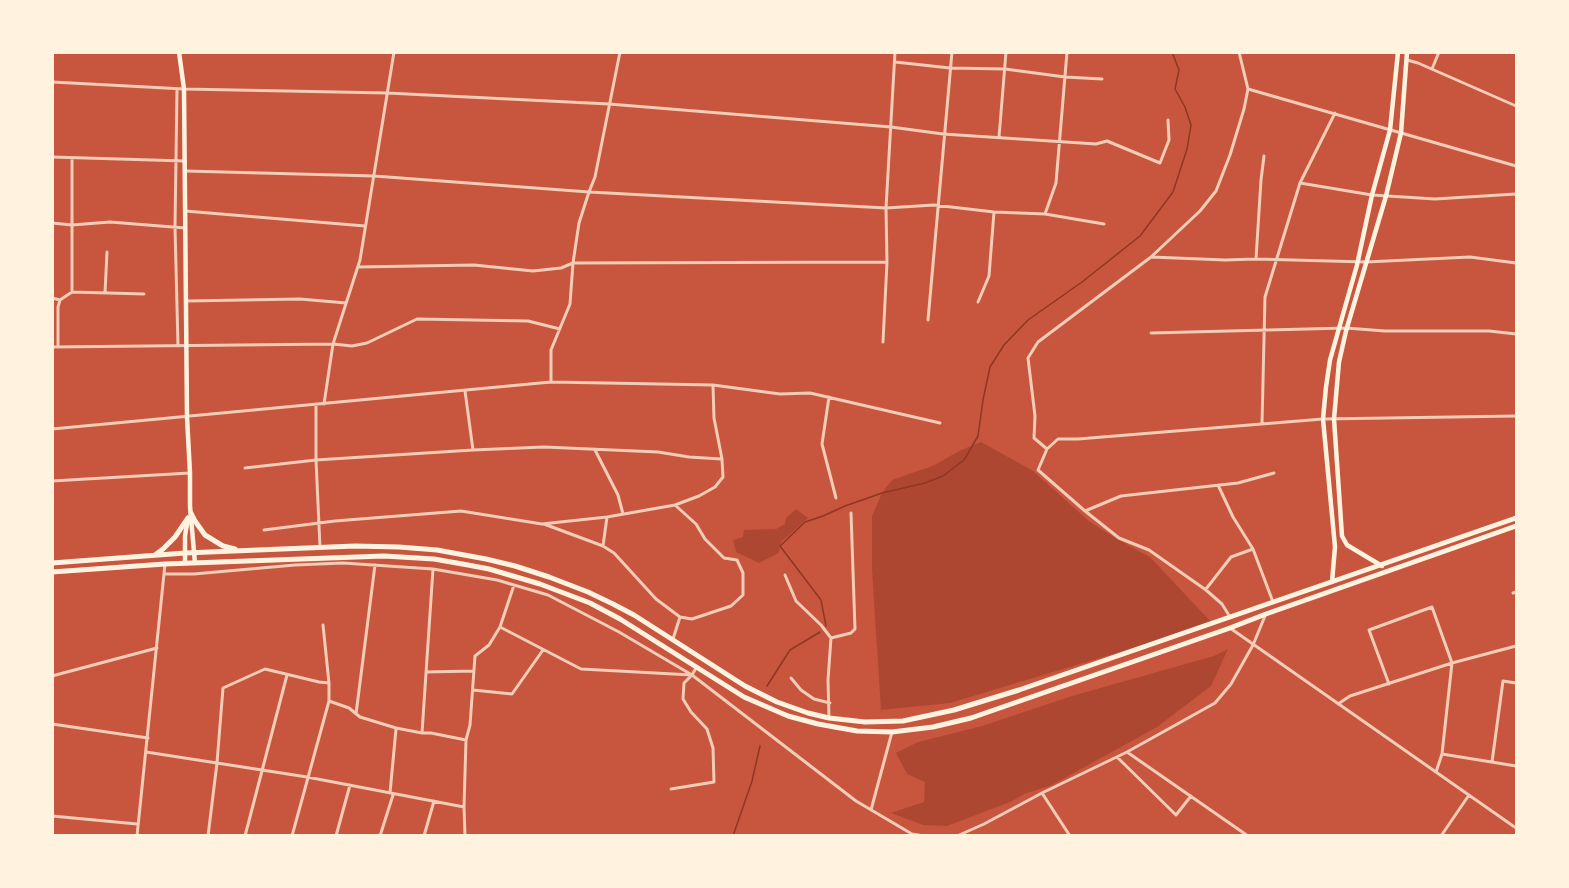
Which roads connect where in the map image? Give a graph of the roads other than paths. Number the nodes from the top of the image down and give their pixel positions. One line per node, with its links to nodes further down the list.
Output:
1 (179, 52): 21 (main road)
2 (394, 52): 23 (street)
3 (620, 52): 24 (street)
4 (895, 52): 13 (street)
5 (951, 52): 14 (street)
6 (1006, 52): 15 (street)
7 (1067, 52): 17 (street)
8 (1239, 52): 22 (street)
9 (1398, 52): 29 (main road)
10 (1407, 52): 12 (main road)
11 (1439, 52): 16 (street)
12 (1407, 60): 16 (street); 30 (main road)
13 (895, 62): 14 (street); 28 (street)
14 (950, 68): 15 (street); 31 (street)
15 (1005, 69): 17 (street); 32 (street)
16 (1432, 69): 25 (street)
17 (1065, 77): 18 (street); 33 (street)
18 (1102, 79)
19 (52, 82): 20 (street)
20 (177, 89): 21 (street); 37 (street)
21 (184, 89): 23 (street); 38 (main road)
22 (1248, 89): 26 (street); 59 (street)
23 (387, 93): 24 (street); 41 (street)
24 (609, 104): 28 (street); 43 (street)
25 (1516, 106)
26 (1335, 113): 29 (street); 42 (street)
27 (1168, 120): 33 (street)
28 (891, 127): 31 (street); 48 (street)
29 (1390, 130): 30 (street); 45 (main road)
30 (1401, 133): 39 (street); 46 (main road)
31 (943, 134): 32 (street); 47 (street)
32 (999, 138): 33 (street)
33 (1060, 141): 51 (street)
34 (1264, 156): 60 (street)
35 (52, 157): 36 (street)
36 (72, 158): 37 (street); 54 (street)
37 (176, 161): 38 (street); 56 (street)
38 (185, 161): 40 (main road)
39 (1516, 166)
40 (185, 171): 41 (street); 49 (main road)
41 (374, 176): 43 (street); 55 (street)
42 (1300, 183): 45 (street); 61 (street)
43 (589, 192): 48 (street); 65 (street)
44 (1516, 194): 46 (street)
45 (1372, 195): 46 (street); 63 (main road)
46 (1386, 196): 64 (main road)
47 (939, 206): 48 (street); 50 (street); 76 (street)
48 (886, 208): 62 (street)
49 (184, 211): 55 (street); 57 (main road)
50 (994, 212): 51 (street); 74 (street)
51 (1045, 214): 53 (street)
52 (52, 223): 54 (street)
53 (1104, 224)
54 (72, 225): 56 (street); 68 (street)
55 (366, 226): 67 (street)
56 (175, 227): 57 (street); 85 (street)
57 (185, 228): 73 (main road)
58 (107, 252): 69 (street)
59 (1151, 257): 60 (street); 102 (street)
60 (1256, 259): 61 (street)
61 (1277, 260): 63 (street); 80 (street)
62 (887, 262): 65 (street); 83 (street)
63 (1358, 262): 64 (street); 77 (main road)
64 (1366, 262): 66 (street); 78 (main road)
65 (573, 263): 67 (street); 79 (street)
66 (1516, 263)
67 (358, 267): 75 (street)
68 (72, 292): 69 (street); 72 (street)
69 (105, 293): 70 (street)
70 (144, 294)
71 (52, 298): 72 (street)
72 (60, 300): 88 (street)
73 (185, 301): 75 (street); 86 (main road)
74 (978, 302)
75 (346, 303): 84 (street)
76 (928, 320)
77 (1339, 328): 78 (street); 80 (street); 98 (main road)
78 (1346, 328): 82 (street); 97 (main road)
79 (560, 329): 84 (street); 89 (street)
80 (1264, 330): 81 (street); 100 (street)
81 (1151, 333)
82 (1516, 334)
83 (884, 342)
84 (333, 344): 86 (street); 93 (street)
85 (178, 346): 86 (street); 88 (street)
86 (186, 346): 96 (main road)
87 (52, 347): 88 (street)
88 (58, 347)
89 (551, 382): 90 (street); 91 (street)
90 (712, 385): 92 (street); 105 (street)
91 (465, 391): 93 (street); 103 (street)
92 (829, 397): 99 (street); 112 (street)
93 (324, 404): 94 (street)
94 (316, 405): 96 (street); 106 (street)
95 (1516, 416): 97 (street)
96 (187, 417): 101 (street); 108 (main road)
97 (1334, 418): 98 (street); 136 (main road)
98 (1323, 419): 100 (street); 141 (main road)
99 (940, 423)
100 (1263, 424): 102 (street)
101 (52, 429)
102 (1047, 449): 115 (street)
103 (473, 450): 104 (street); 106 (street)
104 (596, 450): 105 (street); 117 (street)
105 (722, 459): 113 (street)
106 (316, 460): 107 (street); 120 (street)
107 (245, 468)
108 (190, 473): 110 (street); 114 (main road)
109 (1274, 473): 111 (street)
110 (52, 481)
111 (1218, 484): 115 (street); 126 (street)
112 (836, 498)
113 (675, 505): 117 (street); 147 (street)
114 (190, 512): 127 (highway); 128 (main road); 129 (main road); 130 (highway)
115 (1085, 512): 143 (street)
116 (851, 513): 152 (street)
117 (623, 514): 118 (street)
118 (607, 517): 121 (street); 124 (street)
119 (1516, 518): 136 (highway)
120 (319, 523): 121 (street); 123 (street); 125 (street)
121 (542, 524): 124 (street)
122 (1516, 526): 144 (highway)
123 (264, 530)
124 (603, 546): 147 (street)
125 (320, 548): 127 (highway); 153 (highway)
126 (1253, 549): 143 (street); 145 (street)
127 (242, 551): 128 (highway)
128 (195, 552): 129 (highway); 133 (main road)
129 (185, 553): 130 (highway); 132 (main road)
130 (154, 555): 131 (highway)
131 (52, 563)
132 (185, 563): 133 (highway); 134 (highway)
133 (195, 563): 159 (highway)
134 (165, 564): 138 (highway); 139 (street)
135 (375, 565): 137 (street); 139 (street); 173 (street)
136 (1382, 566): 141 (highway)
137 (433, 569): 142 (street); 161 (street)
138 (52, 572)
139 (164, 574): 156 (street)
140 (785, 575): 152 (street)
141 (1332, 582): 144 (highway); 145 (highway)
142 (514, 585): 150 (street); 163 (street)
143 (1206, 590): 148 (street)
144 (1335, 590): 146 (highway)
145 (1273, 602): 148 (highway)
146 (1266, 614): 151 (highway); 154 (street)
147 (680, 617): 153 (street)
148 (1230, 617): 174 (highway)
149 (323, 625): 166 (street)
150 (500, 627): 157 (street); 160 (street)
151 (1230, 628): 154 (street); 177 (highway)
152 (831, 638): 171 (street)
153 (673, 639): 174 (highway)
154 (1253, 645): 172 (street); 182 (street)
155 (1516, 646): 158 (street)
156 (157, 648): 164 (street); 179 (street)
157 (543, 650): 163 (street); 169 (street)
158 (1452, 663): 168 (street); 168 (street); 183 (street)
159 (698, 667): 163 (street); 177 (highway)
160 (474, 671): 161 (street); 169 (street)
161 (426, 672): 178 (street)
162 (288, 675): 166 (street); 186 (street); 188 (street)
163 (692, 675): 192 (street); 199 (street)
164 (52, 676)
165 (790, 678): 171 (street)
166 (329, 683): 170 (street)
167 (1516, 683): 185 (street)
168 (1389, 684): 172 (street)
169 (473, 690): 180 (street)
170 (329, 701): 173 (street); 190 (street)
171 (830, 703): 174 (street)
172 (1338, 704): 189 (street)
173 (356, 714): 176 (street)
174 (829, 718)
175 (52, 724): 179 (street)
176 (396, 728): 178 (street); 193 (street)
177 (892, 732): 199 (street)
178 (422, 733): 180 (street)
179 (148, 738): 181 (street)
180 (466, 740): 198 (street)
181 (146, 752): 186 (street); 201 (street)
182 (1127, 752): 184 (street); 196 (street)
183 (1442, 754): 185 (street); 189 (street)
184 (1117, 757): 194 (street); 196 (street)
185 (1492, 762): 187 (street)
186 (216, 763): 188 (street); 204 (street)
187 (1516, 766)
188 (263, 770): 190 (street); 205 (street)
189 (1436, 772): 195 (street)
190 (307, 777): 191 (street); 206 (street)
191 (350, 785): 193 (street); 207 (street)
192 (671, 789)
193 (392, 793): 197 (street); 208 (street)
194 (1042, 794): 212 (street); 213 (street)
195 (1469, 795): 202 (street); 215 (street)
196 (1191, 796): 214 (street)
197 (434, 801): 198 (street); 209 (street)
198 (464, 807): 210 (street)
199 (871, 810): 211 (street)
200 (52, 816): 201 (street)
201 (138, 824): 203 (street)
202 (1516, 828)
203 (137, 836)
204 (208, 836)
205 (245, 836)
206 (292, 836)
207 (336, 836)
208 (380, 836)
209 (424, 836)
210 (465, 836)
211 (924, 836)
212 (957, 836)
213 (1070, 836)
214 (1248, 836)
215 (1441, 836)

